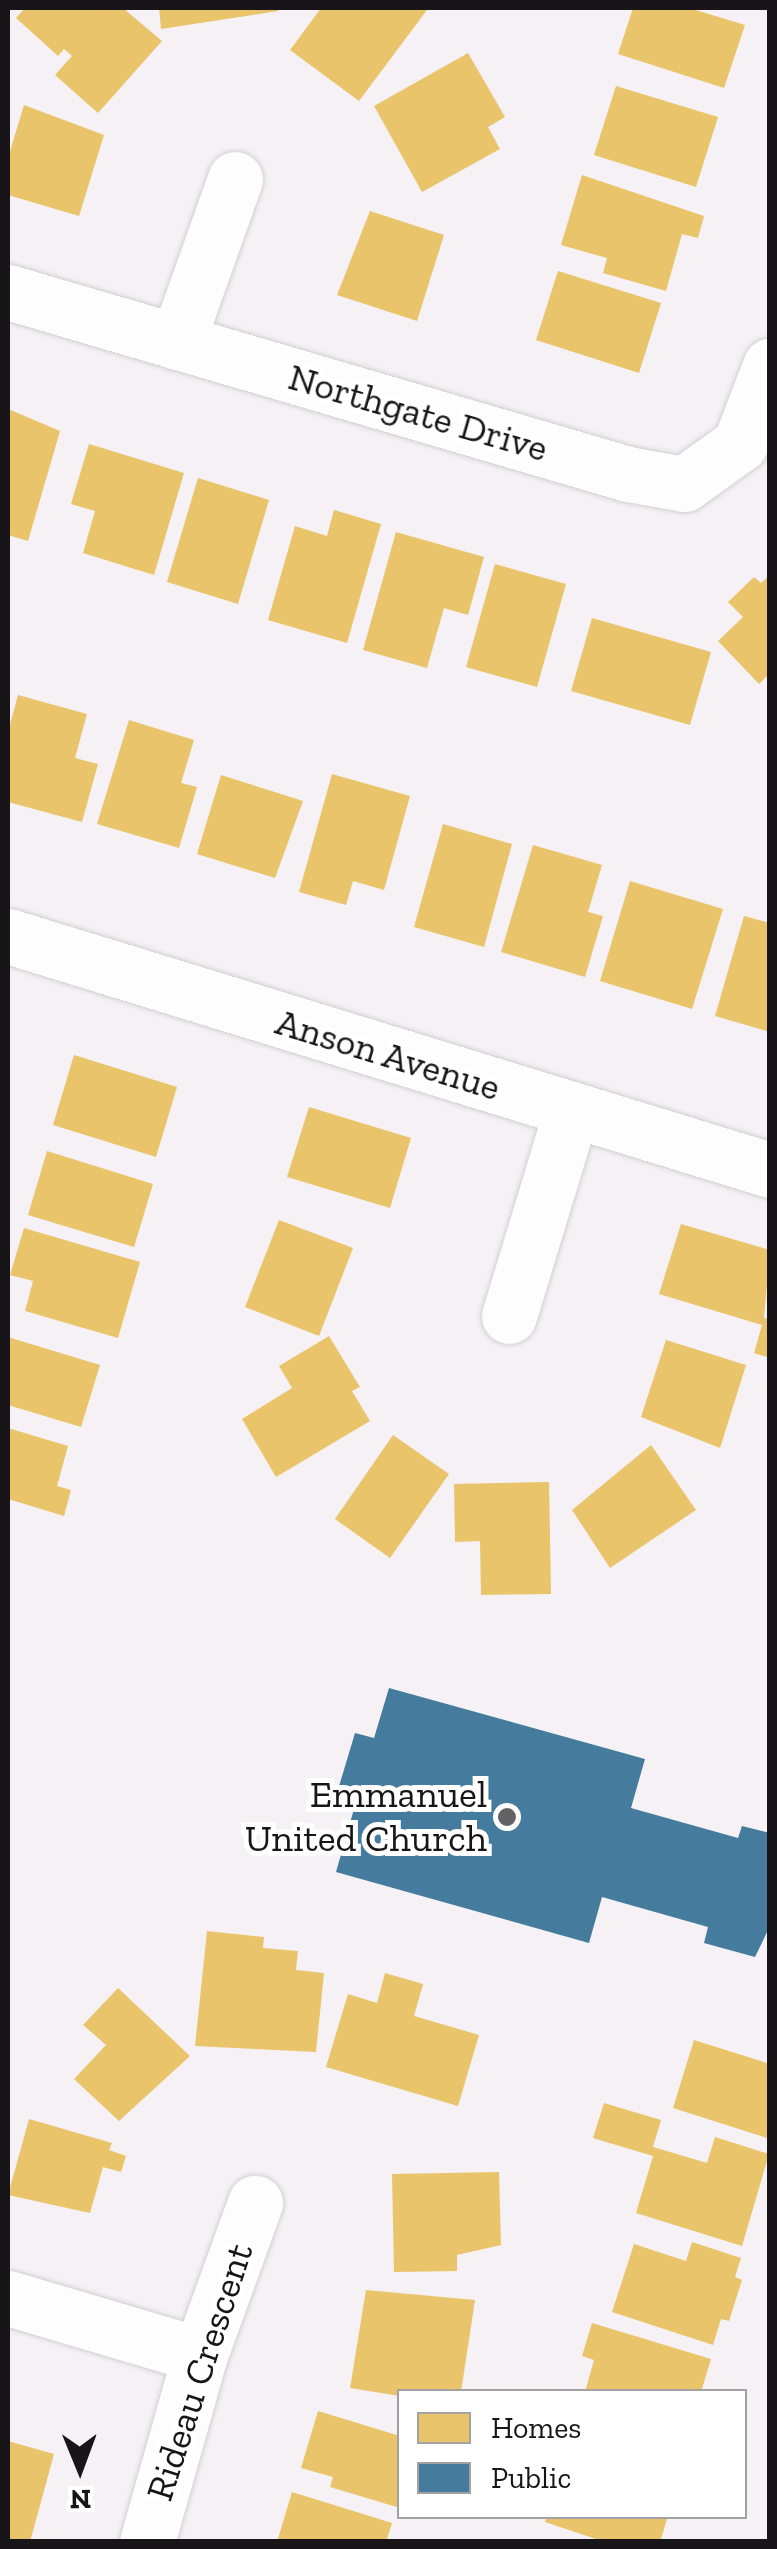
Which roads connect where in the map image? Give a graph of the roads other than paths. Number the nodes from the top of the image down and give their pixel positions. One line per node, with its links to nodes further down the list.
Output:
1 (235, 179): 3 (street)
2 (8, 292): 3 (street, Northgate Drive)
3 (177, 342): 4 (street, Northgate Drive)
4 (770, 366)
5 (8, 936): 6 (street, Anson Avenue)
6 (571, 1112): 7 (street, Anson Avenue); 8 (street)
7 (770, 1170)
8 (509, 1316)
9 (255, 2203): 11 (street, Rideau Crescent)
10 (8, 2298): 11 (street)
11 (200, 2354): 12 (street, Rideau Crescent)
12 (147, 2542)

